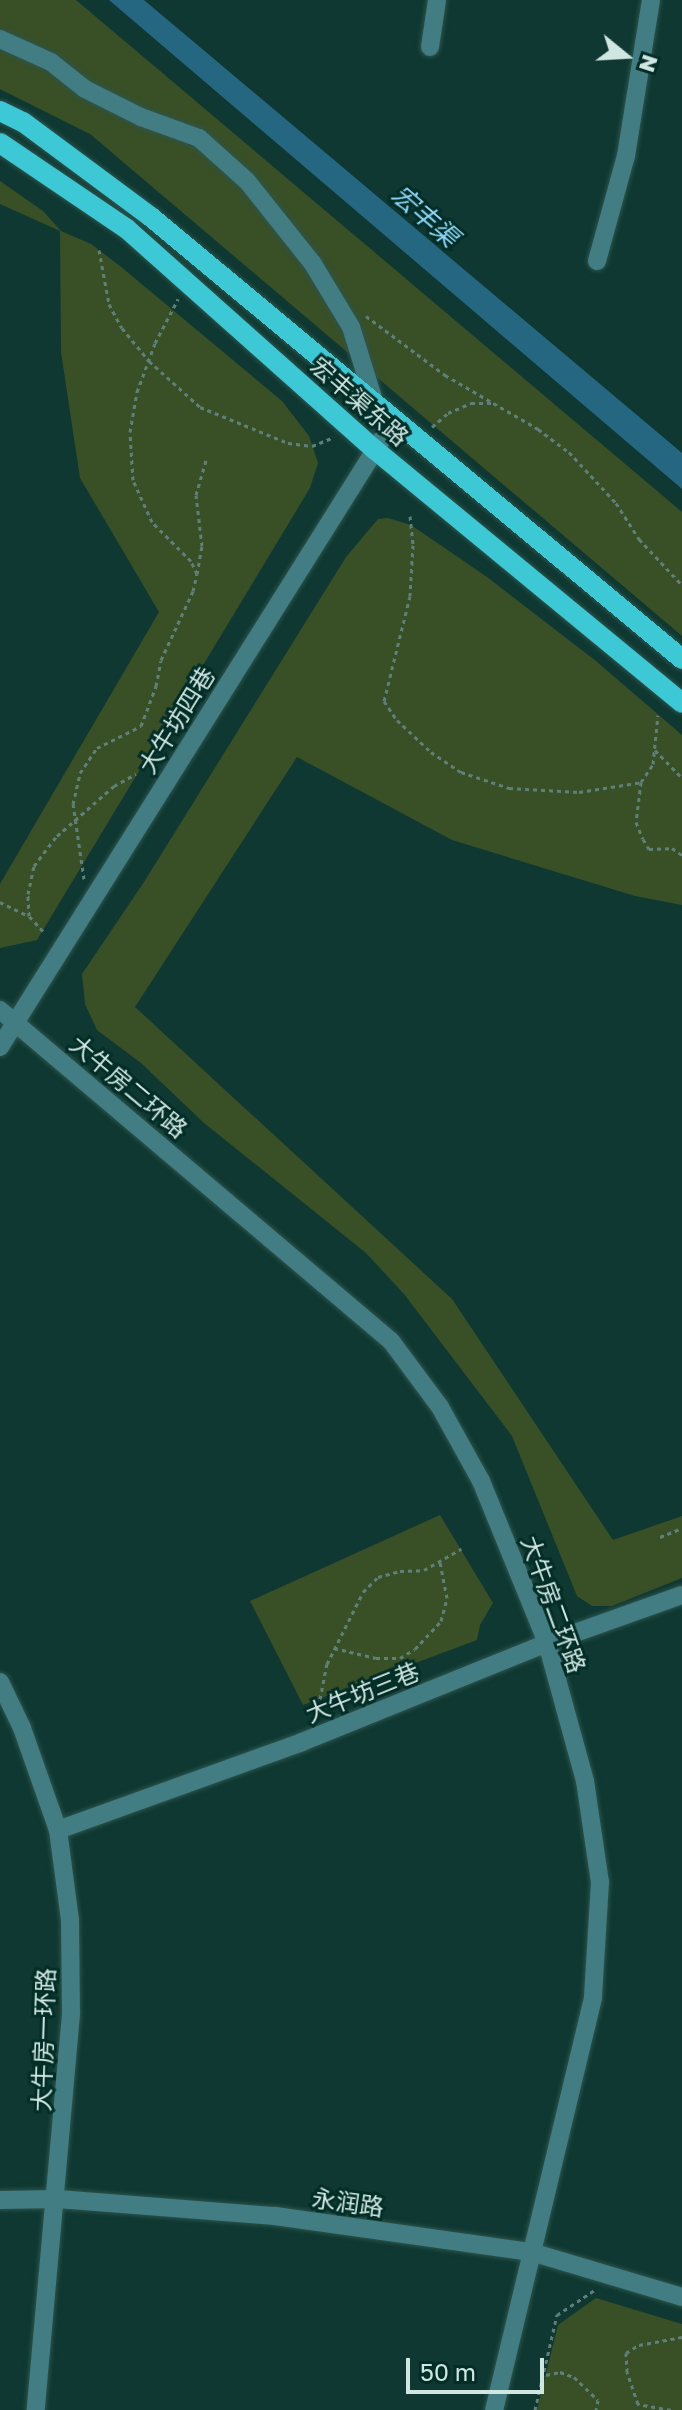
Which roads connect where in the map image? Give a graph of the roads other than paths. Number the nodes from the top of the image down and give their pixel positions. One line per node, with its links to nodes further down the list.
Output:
1 (437, 0): 4 (street)
2 (651, 0): 7 (street)
3 (0, 39): 8 (street)
4 (430, 47)
5 (0, 111): 8 (main road, 宏丰渠东路)
6 (0, 143): 10 (main road, 宏丰渠东路)
7 (597, 261)
8 (375, 404): 9 (main road, 宏丰渠东路)
9 (394, 420): 10 (street, 大牛坊四巷); 11 (main road, 宏丰渠东路)
10 (374, 449): 12 (main road, 宏丰渠东路); 13 (street, 大牛坊四巷)
11 (682, 659)
12 (682, 703)
13 (8, 1015): 14 (street, 大牛坊四巷); 16 (street, 大牛房二环路)
14 (0, 1047)
15 (682, 1595): 16 (street, 大牛坊三巷)
16 (547, 1643): 18 (street, 大牛坊三巷); 21 (street, 大牛房二环路)
17 (0, 1682): 18 (street, 大牛房一环路)
18 (58, 1830): 19 (street, 大牛房一环路)
19 (58, 2199): 20 (street, 永润路); 21 (street, 永润路); 23 (street, 大牛房一环路)
20 (0, 2200)
21 (531, 2252): 22 (street, 永润路); 24 (street, 大牛房二环路)
22 (682, 2297)
23 (36, 2410)
24 (494, 2410)

